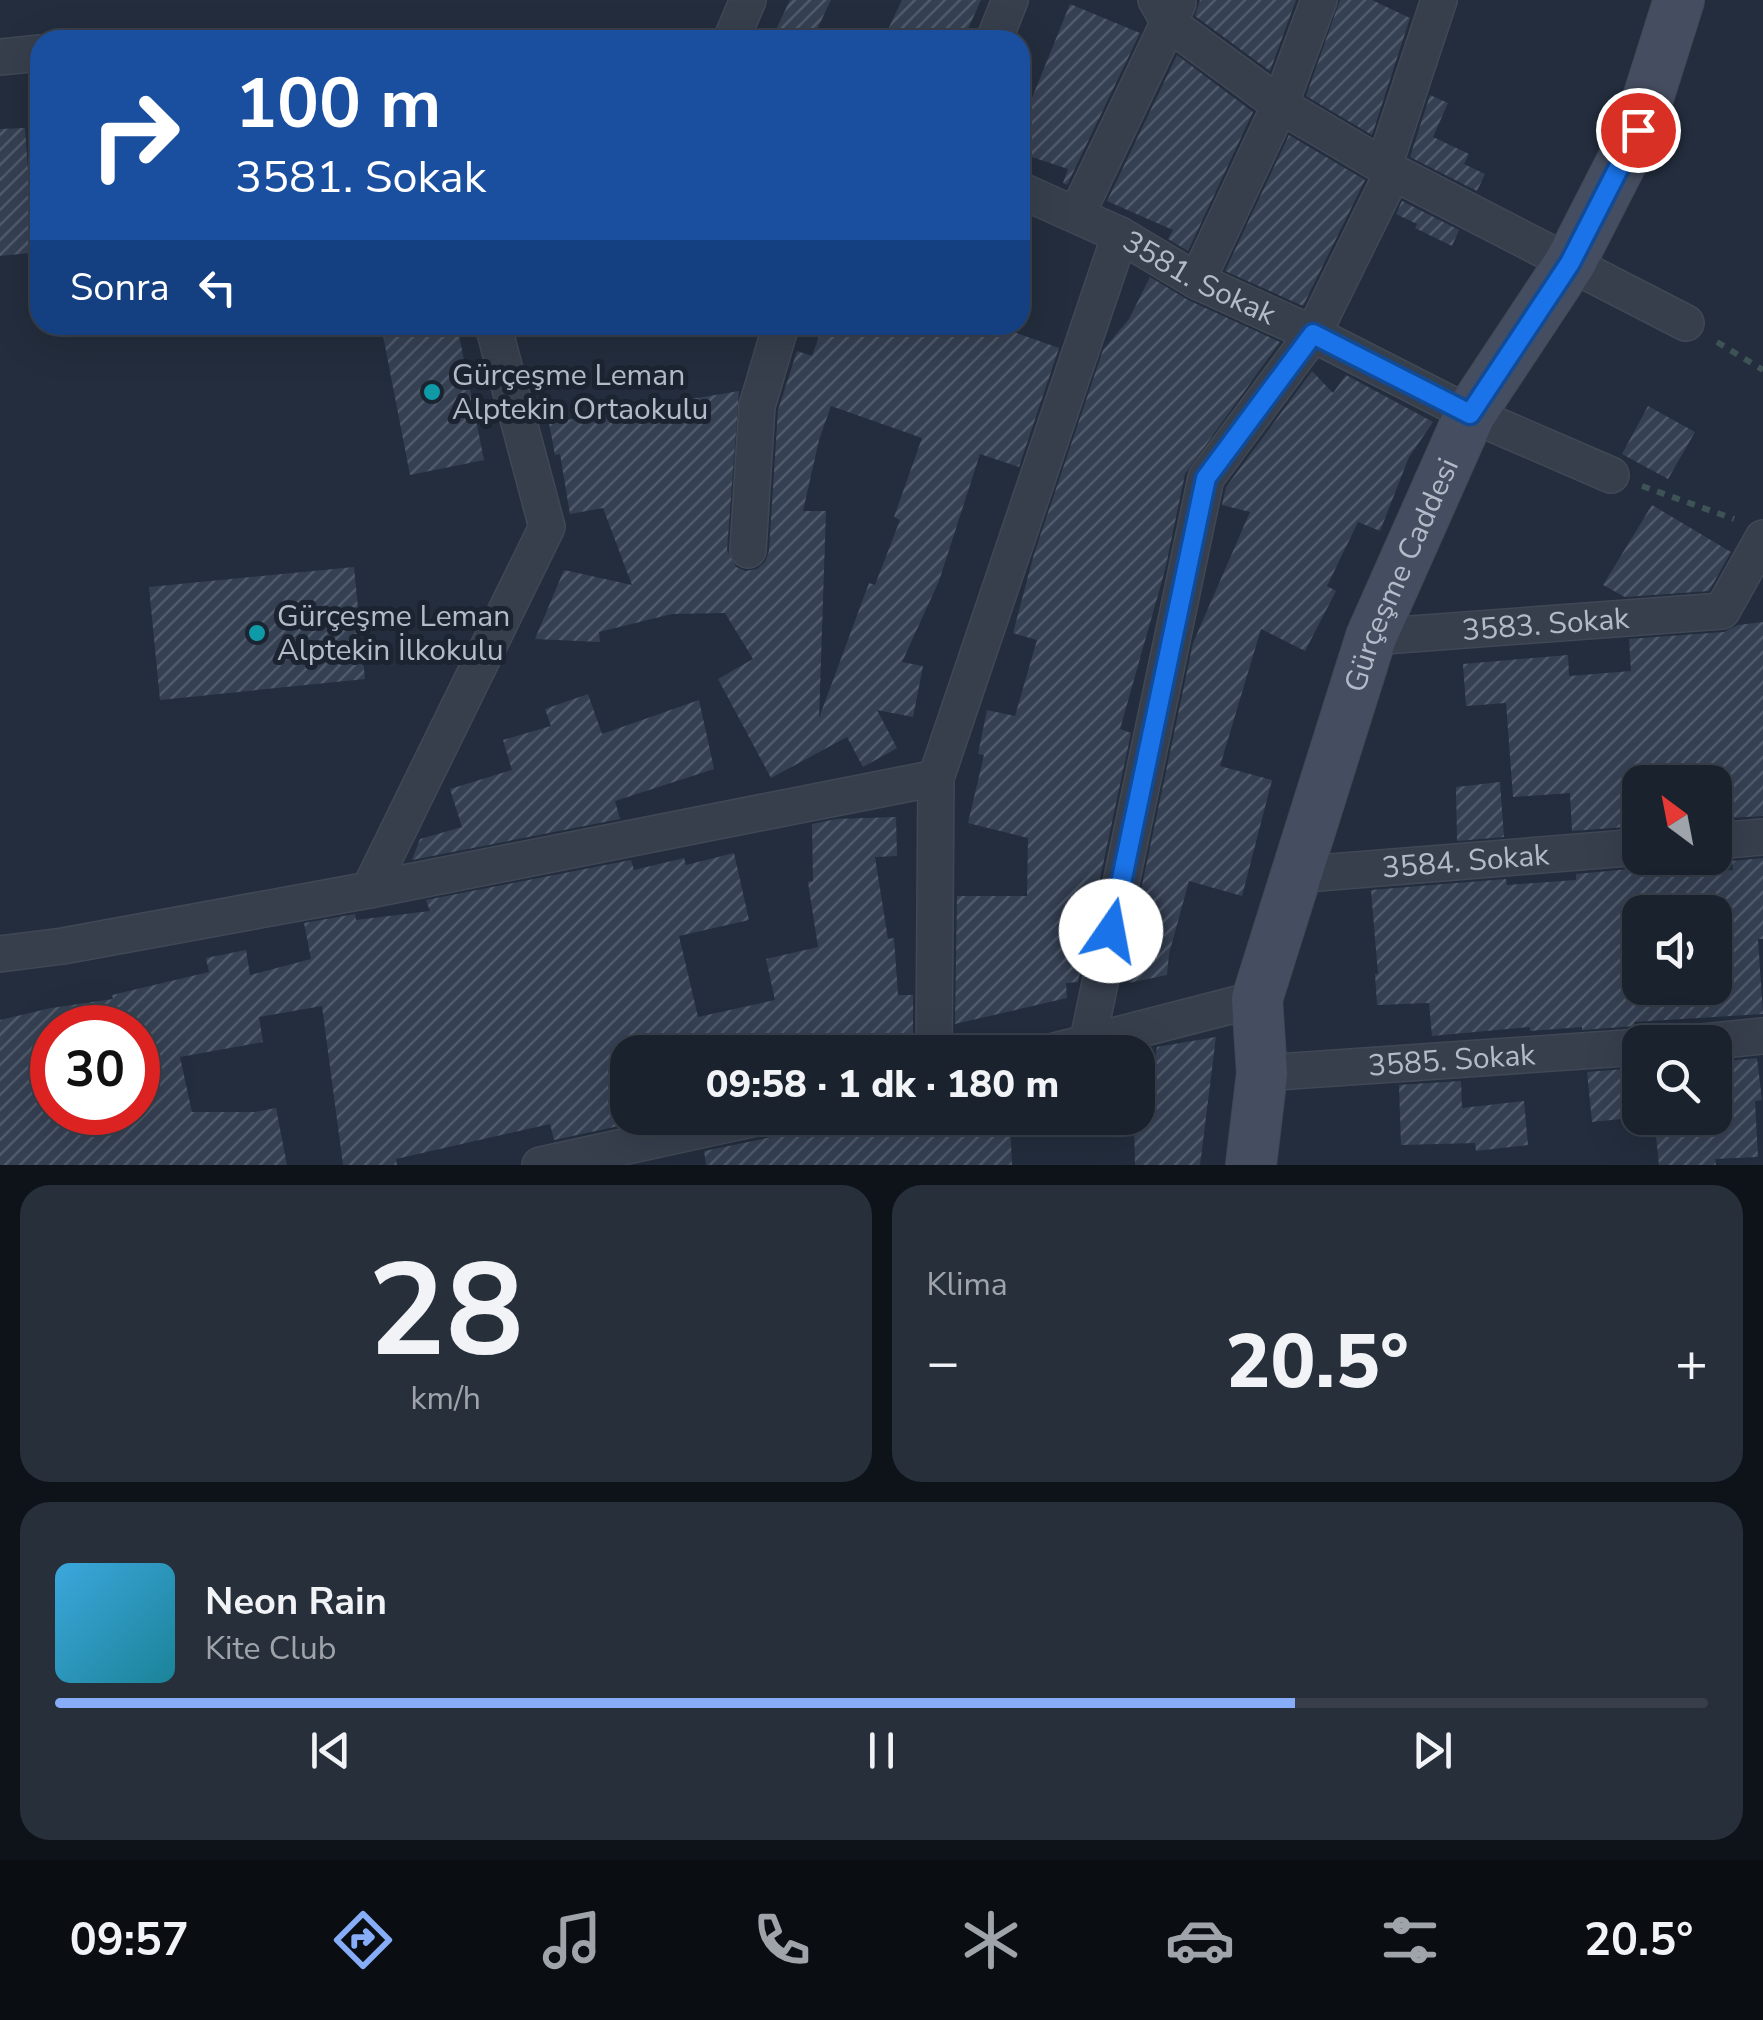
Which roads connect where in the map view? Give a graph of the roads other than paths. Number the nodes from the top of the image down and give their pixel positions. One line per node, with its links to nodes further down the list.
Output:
1 (748, 0): 7 (street)
2 (1010, 0): 8 (street)
3 (1319, 0): 11 (street)
4 (1439, 0): 12 (street)
5 (1679, 0): 16 (main road, Gürçeşme Caddesi)
6 (1168, 8): 11 (street); 14 (street)
7 (735, 30)
8 (998, 30)
9 (30, 54): 10 (street)
10 (0, 56)
11 (1280, 105): 12 (street); 17 (street)
12 (1388, 169): 16 (street); 19 (street)
13 (1030, 194): 14 (street, 3581. Sokak)
14 (1077, 214): 15 (street, 3581. Sokak)
15 (1120, 235): 17 (street, 3581. Sokak); 27 (street)
16 (1570, 263): 18 (street); 22 (main road, Gürçeşme Caddesi)
17 (1197, 281): 19 (street, 3581. Sokak)
18 (1686, 323)
19 (1313, 334): 22 (street, 3581. Sokak); 36 (street)
20 (496, 335): 32 (street)
21 (778, 335): 25 (street)
22 (1470, 414): 23 (street, 3581. Sokak); 26 (main road, Gürçeşme Caddesi)
23 (1611, 475)
24 (1754, 531): 26 (street, 3583. Sokak)
25 (748, 550)
26 (1372, 636): 31 (main road, Gürçeşme Caddesi)
27 (936, 778): 32 (street); 35 (street)
28 (1763, 836): 29 (street)
29 (1732, 839)
30 (1622, 848): 31 (street, 3584. Sokak)
31 (1294, 875): 34 (main road, Gürçeşme Caddesi)
32 (369, 890): 33 (street)
33 (0, 954)
34 (1257, 999): 37 (street); 41 (main road, Gürçeşme Caddesi)
35 (934, 1035)
36 (1089, 1035)
37 (1121, 1035)
38 (1763, 1036): 39 (street)
39 (1732, 1039)
40 (1622, 1048): 41 (street, 3585. Sokak)
41 (1262, 1073): 44 (main road); 45 (main road)
42 (678, 1135): 43 (street)
43 (540, 1165)
44 (1234, 1165)
45 (1250, 1165)

